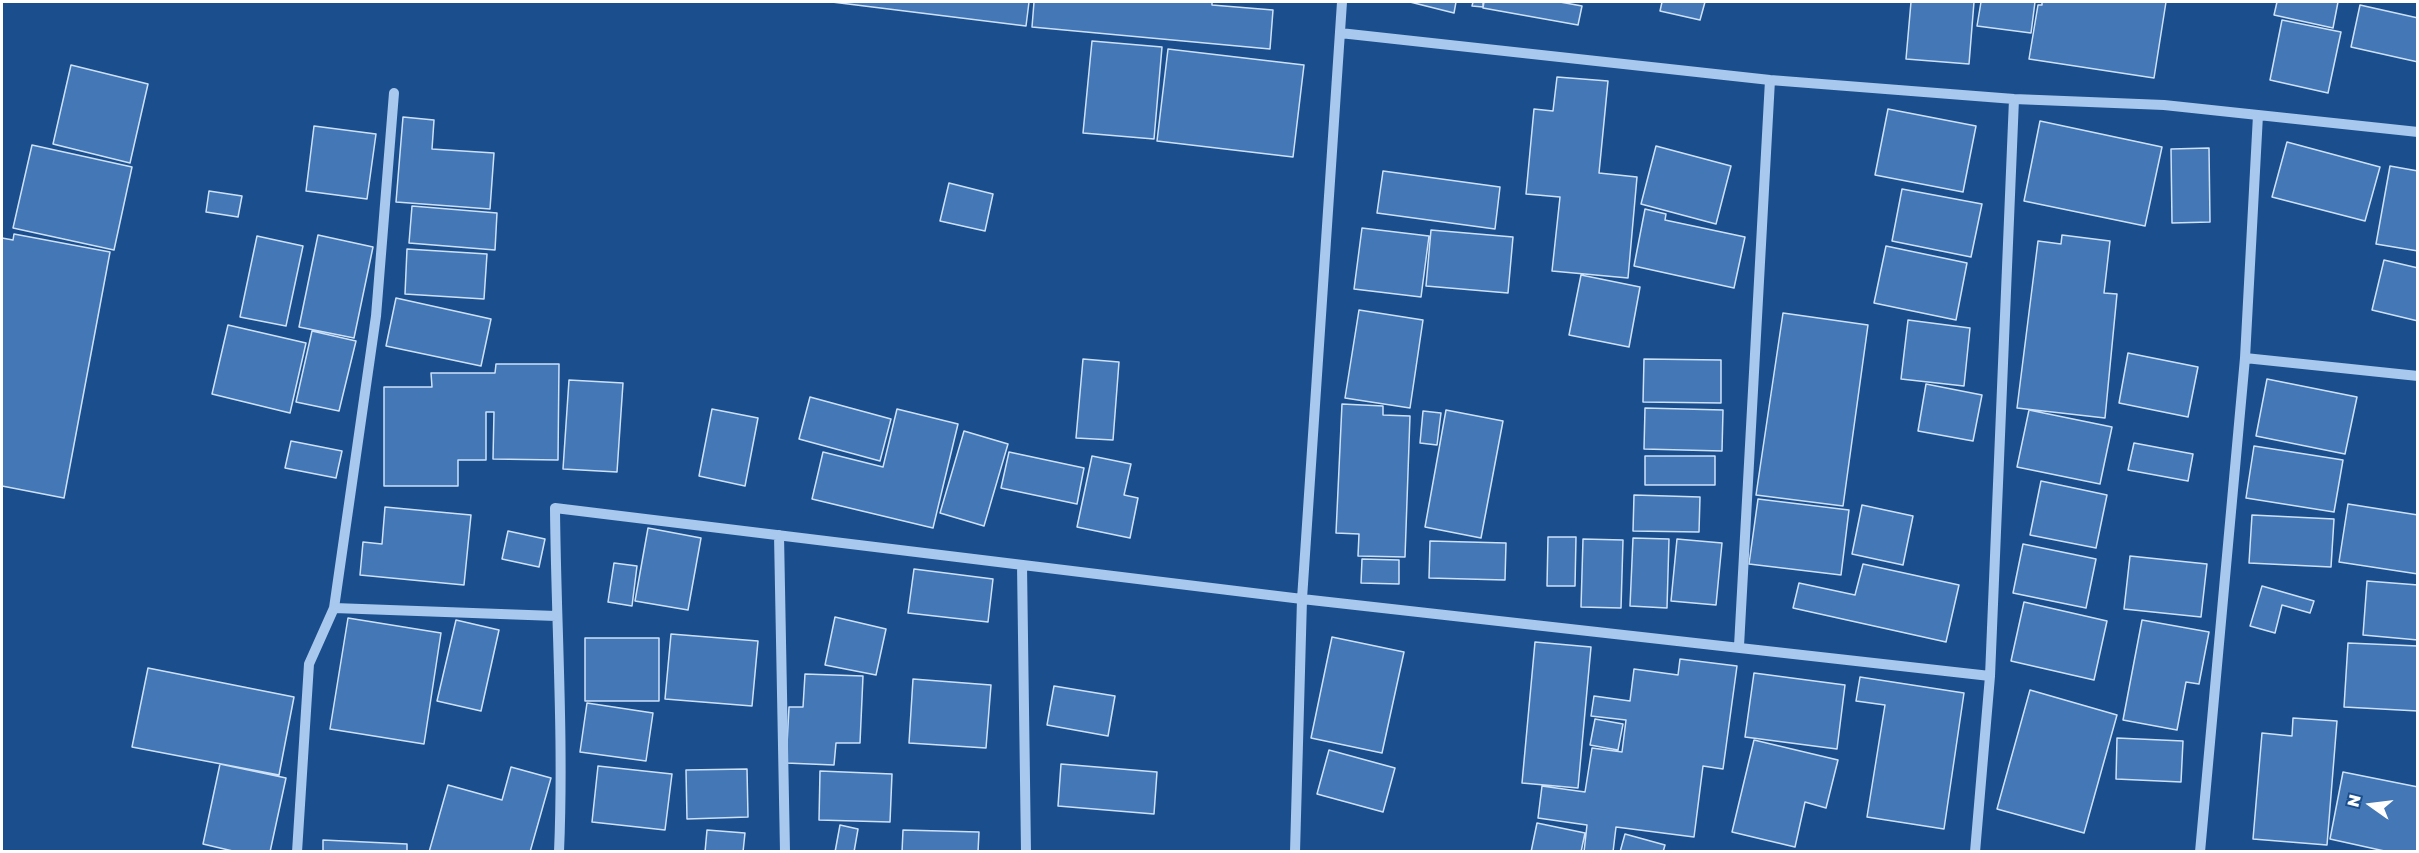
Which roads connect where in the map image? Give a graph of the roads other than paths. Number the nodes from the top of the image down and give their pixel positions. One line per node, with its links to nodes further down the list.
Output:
1 (1342, 2): 2 (street)
2 (1340, 33): 3 (street); 12 (street)
3 (1770, 80): 5 (street); 15 (street)
4 (394, 93): 13 (street)
5 (2014, 99): 6 (street); 16 (street)
6 (2258, 115): 7 (street); 8 (street)
7 (2418, 132)
8 (2245, 358): 9 (street); 23 (street)
9 (2418, 376)
10 (779, 535): 11 (street); 14 (street); 19 (street)
11 (1022, 565): 12 (street); 20 (street)
12 (1302, 598): 15 (street); 21 (street)
13 (334, 608): 14 (street); 17 (street)
14 (556, 616): 18 (street)
15 (1739, 646): 16 (street)
16 (1990, 676): 22 (street)
17 (297, 852)
18 (559, 852)
19 (784, 852)
20 (1026, 852)
21 (1295, 852)
22 (1975, 852)
23 (2200, 852)

